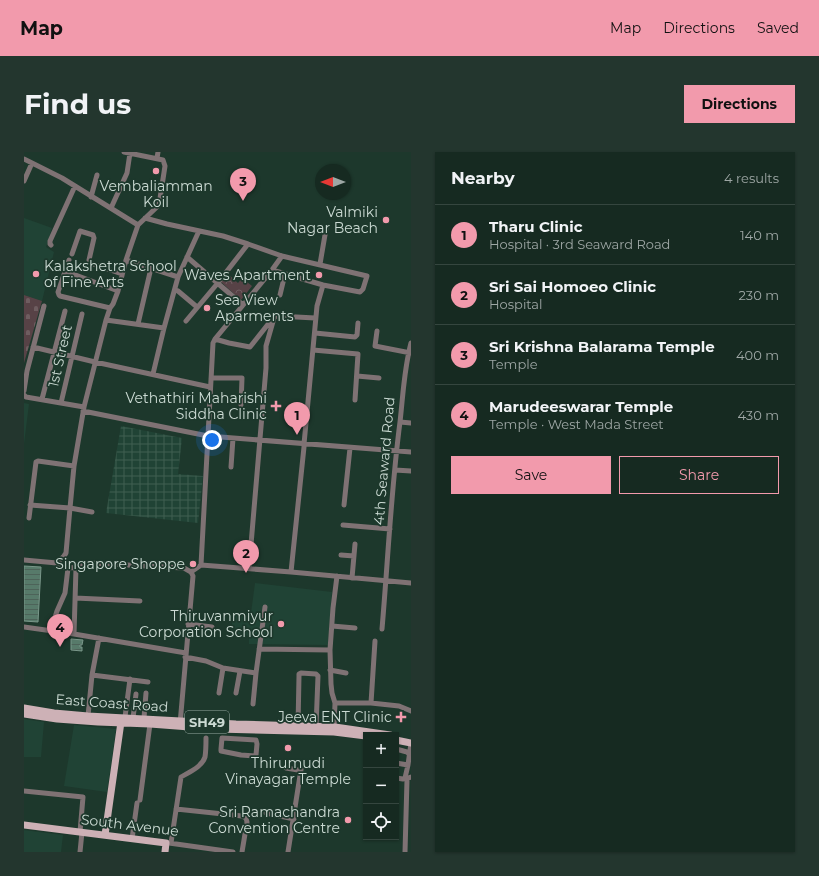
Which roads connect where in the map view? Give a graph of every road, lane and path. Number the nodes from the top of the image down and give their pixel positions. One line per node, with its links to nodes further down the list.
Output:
1 (124, 152): 3 (street)
2 (158, 152): 6 (street)
3 (130, 153): 4 (street); 12 (street)
4 (138, 153): 6 (street)
5 (24, 159): 7 (street)
6 (160, 159): 13 (street)
7 (32, 163): 9 (street); 10 (street)
8 (97, 175): 11 (street)
9 (24, 181)
10 (75, 186): 11 (street); 18 (street)
11 (91, 197): 12 (street)
12 (111, 208): 14 (street)
13 (145, 218): 14 (street); 16 (street)
14 (138, 225): 23 (street)
15 (326, 229): 24 (street)
16 (199, 231): 17 (street); 21 (street)
17 (248, 244): 20 (street); 31 (street)
18 (51, 245)
19 (72, 254): 28 (street)
20 (282, 256): 24 (street); 26 (street)
21 (187, 257): 30 (street); 31 (street)
22 (69, 260): 27 (street)
23 (126, 260): 25 (street); 28 (street)
24 (320, 264): 32 (street)
25 (151, 268): 30 (street); 47 (street)
26 (272, 270): 29 (street); 36 (street)
27 (65, 271): 33 (street); 39 (street)
28 (122, 274): 33 (street)
29 (285, 274): 32 (street); 35 (street)
30 (178, 277): 48 (street)
31 (217, 284): 36 (street); 38 (street)
32 (323, 285): 42 (street)
33 (118, 291): 39 (street)
34 (178, 291): 38 (street)
35 (280, 295)
36 (243, 305): 51 (street)
37 (44, 306): 53 (street)
38 (197, 307): 44 (street)
39 (110, 308): 43 (street)
40 (65, 311): 55 (street)
41 (82, 314): 57 (street, 1st Street)
42 (315, 318): 50 (street); 75 (street)
43 (106, 320): 47 (street); 58 (street)
44 (186, 321)
45 (269, 323): 51 (street)
46 (358, 323): 50 (street)
47 (138, 324): 48 (street)
48 (164, 328): 59 (street)
49 (377, 331): 56 (street)
50 (315, 333): 54 (street)
51 (216, 339): 61 (street)
52 (411, 343): 56 (street, 4th Seaward Road)
53 (33, 347): 55 (street); 64 (street)
54 (313, 350): 60 (street); 76 (street)
55 (54, 352): 57 (street); 66 (street)
56 (410, 352): 71 (street, 4th Seaward Road)
57 (72, 356): 58 (street); 68 (street, 1st Street)
58 (95, 362): 59 (street); 70 (street)
59 (153, 374): 63 (street)
60 (357, 376): 62 (street); 67 (street)
61 (211, 378): 63 (street); 69 (street)
62 (379, 378)
63 (210, 387): 73 (street)
64 (24, 391)
65 (24, 395): 66 (street)
66 (42, 399): 68 (street)
67 (355, 400)
68 (61, 403): 70 (street)
69 (240, 405)
70 (83, 409): 73 (street); 80 (street)
71 (400, 421): 72 (street); 78 (street, 4th Seaward Road)
72 (411, 422)
73 (208, 436): 74 (street); 96 (street)
74 (233, 438): 75 (street); 81 (street)
75 (259, 440): 76 (street); 99 (street)
76 (304, 444): 77 (street); 101 (street)
77 (350, 448): 78 (street); 85 (street)
78 (396, 451): 79 (street); 82 (street, 4th Seaward Road)
79 (411, 452)
80 (74, 466): 84 (street); 86 (street)
81 (231, 467)
82 (395, 470): 83 (street); 90 (street, 4th Seaward Road)
83 (411, 471)
84 (30, 505): 86 (street); 88 (street)
85 (344, 505)
86 (70, 508): 87 (street); 95 (street)
87 (92, 512)
88 (29, 518)
89 (343, 525): 90 (street)
90 (390, 529): 104 (street, 4th Seaward Road)
91 (355, 544): 93 (street)
92 (341, 555): 93 (street)
93 (354, 556): 103 (street)
94 (24, 560): 95 (street)
95 (57, 563): 97 (street)
96 (201, 565): 99 (street); 100 (street)
97 (68, 568): 98 (street); 115 (street)
98 (76, 568): 100 (street); 106 (street)
99 (249, 568): 101 (street)
100 (191, 572): 109 (street)
101 (291, 572): 102 (street)
102 (337, 576): 103 (street); 111 (street)
103 (352, 578): 104 (street)
104 (386, 581): 105 (street); 114 (street, 4th Seaward Road)
105 (411, 583)
106 (75, 598): 107 (street); 116 (street)
107 (140, 601)
108 (265, 607): 119 (street)
109 (188, 624): 110 (street); 121 (street)
110 (212, 626)
111 (332, 626): 113 (street); 120 (street)
112 (24, 628): 115 (street)
113 (355, 628)
114 (382, 629)
115 (51, 630): 116 (street)
116 (74, 634): 117 (street)
117 (99, 638): 121 (street); 127 (street)
118 (375, 641): 135 (street)
119 (259, 649): 120 (street); 126 (street)
120 (330, 650): 123 (street)
121 (186, 655): 122 (street); 146 (street)
122 (223, 668): 124 (street); 132 (street)
123 (330, 670): 125 (street); 134 (street)
124 (240, 671): 126 (street); 133 (street)
125 (346, 672)
126 (256, 673): 136 (street)
127 (92, 675): 128 (street); 140 (street)
128 (130, 679): 129 (street); 144 (street)
129 (148, 682)
130 (146, 693): 142 (street)
131 (136, 694): 141 (street)
132 (219, 694)
133 (236, 694)
134 (335, 703): 135 (street); 149 (street)
135 (370, 703): 138 (street)
136 (253, 704)
137 (24, 708): 140 (main road, East Coast Road / SH49)
138 (411, 711)
139 (24, 714): 143 (main road, SH49)
140 (88, 716): 143 (main road, East Coast Road / SH49)
141 (133, 718): 142 (main road, East Coast Road / SH49); 144 (main road, East Coast Road / SH49)
142 (144, 718): 146 (main road, East Coast Road / SH49)
143 (99, 719): 144 (main road, East Coast Road / SH49)
144 (123, 720): 145 (main road, East Coast Road / SH49); 175 (main road)
145 (150, 724): 146 (main road, East Coast Road / SH49); 176 (street)
146 (180, 724): 147 (main road, East Coast Road / SH49); 150 (main road, East Coast Road / SH49)
147 (298, 726): 148 (main road, East Coast Road / SH49); 148 (street)
148 (316, 727): 149 (main road, East Coast Road / SH49)
149 (334, 729): 150 (main road, East Coast Road / SH49); 151 (main road, East Coast Road / SH49); 152 (main road, East Coast Road / SH49)
150 (241, 730): 156 (street)
151 (363, 732)
152 (363, 735)
153 (399, 736): 155 (main road)
154 (206, 738): 169 (street)
155 (411, 738)
156 (240, 739): 156 (street)
157 (399, 741): 158 (main road)
158 (411, 743): 160 (street)
159 (399, 750): 160 (street)
160 (409, 754): 163 (street)
161 (302, 763): 165 (street)
162 (399, 764): 163 (street)
163 (408, 765): 166 (street)
164 (286, 768): 165 (street)
165 (301, 772): 171 (street)
166 (399, 778)
167 (409, 778): 173 (street)
168 (24, 791): 174 (street)
169 (176, 809): 177 (street); 181 (street)
170 (266, 814): 171 (street)
171 (294, 819): 182 (street)
172 (24, 825): 174 (main road, South Avenue)
173 (409, 826): 183 (street)
174 (81, 832): 175 (main road, South Avenue); 178 (street)
175 (105, 835): 176 (main road, South Avenue)
176 (132, 839): 177 (main road, South Avenue)
177 (169, 843): 179 (main road); 180 (street, South Avenue)
178 (80, 852)
179 (165, 852)
180 (233, 852)
181 (242, 852)
182 (288, 852)
183 (405, 852)

